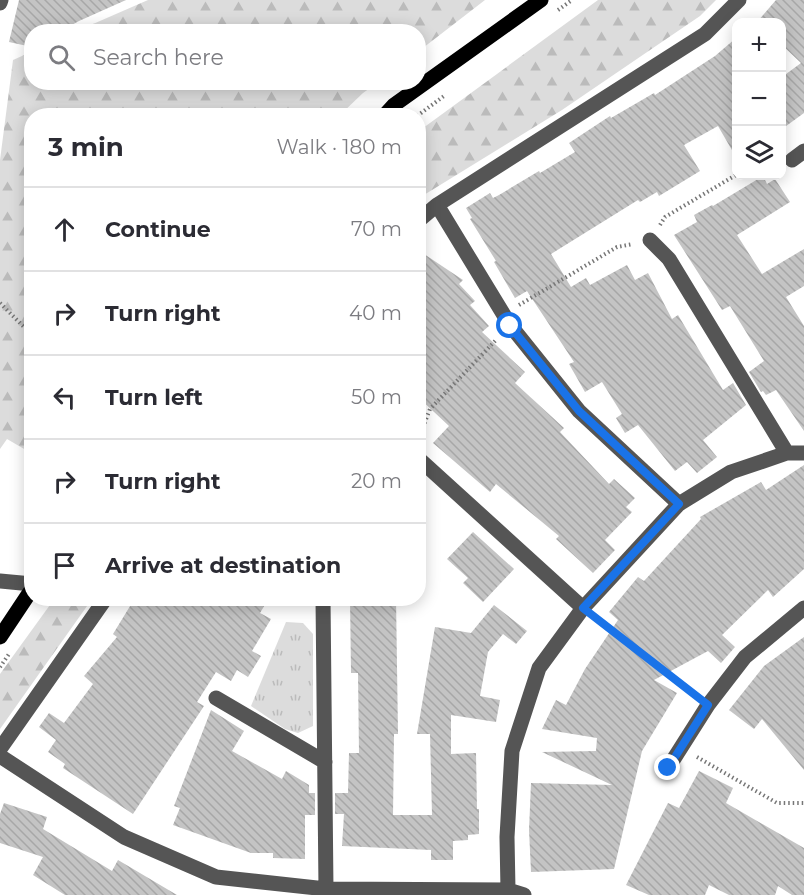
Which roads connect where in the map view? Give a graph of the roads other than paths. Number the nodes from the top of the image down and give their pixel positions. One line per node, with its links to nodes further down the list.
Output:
1 (541, 0): 3 (main road)
2 (739, 0): 6 (street)
3 (426, 82)
4 (415, 90): 5 (main road)
5 (391, 108)
6 (437, 205): 7 (street); 12 (street)
7 (426, 214)
8 (650, 240): 9 (street)
9 (787, 453): 10 (street); 12 (street)
10 (804, 453)
11 (426, 465): 18 (street)
12 (679, 504): 18 (street)
13 (0, 581): 14 (street)
14 (24, 583)
15 (24, 601): 20 (main road)
16 (100, 606): 22 (street)
17 (323, 606): 24 (street)
18 (583, 608): 27 (street)
19 (804, 608): 25 (street)
20 (0, 637)
21 (216, 698): 24 (street)
22 (0, 749)
23 (0, 756): 26 (street)
24 (325, 762): 26 (street)
25 (668, 768)
26 (326, 889): 27 (street)
27 (508, 890): 28 (street)
28 (524, 895)

